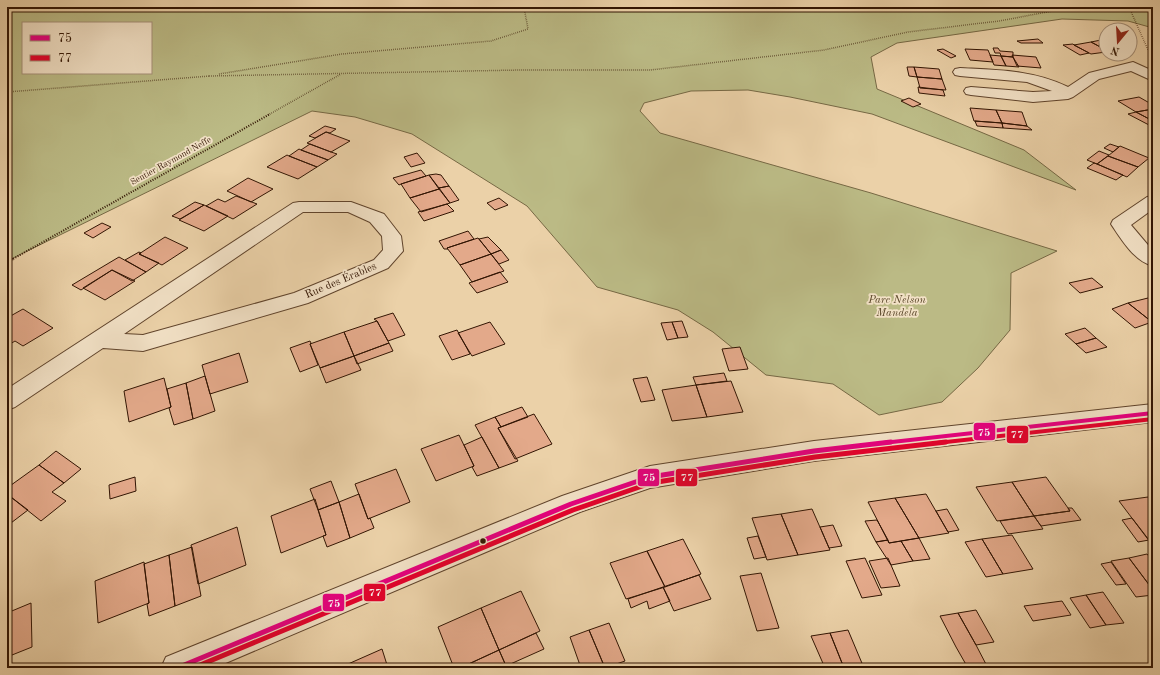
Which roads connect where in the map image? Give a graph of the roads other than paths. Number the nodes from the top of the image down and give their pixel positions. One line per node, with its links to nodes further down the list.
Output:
1 (960, 72): 4 (street)
2 (1153, 76): 4 (street)
3 (971, 91): 4 (street)
4 (1068, 94)
5 (1153, 201): 6 (street)
6 (1153, 260)
7 (98, 340): 7 (street, Rue des Érables); 8 (street, Rue des Érables)
8 (7, 401)
9 (1153, 413): 10 (street)
10 (177, 668)

